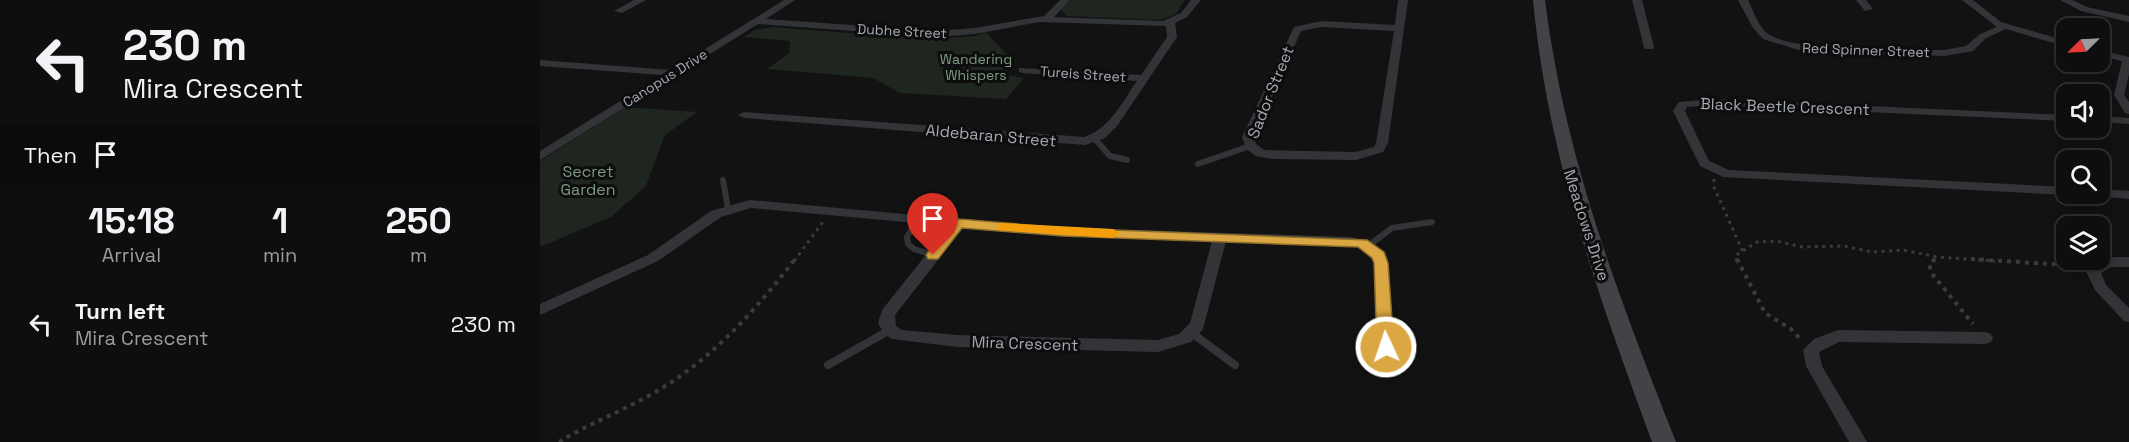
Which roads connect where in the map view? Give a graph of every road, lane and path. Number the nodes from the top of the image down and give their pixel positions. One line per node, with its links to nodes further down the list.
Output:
1 (641, 0): 13 (street)
2 (790, 0): 16 (street, Canopus Drive)
3 (1065, 0): 14 (street)
4 (1196, 0): 17 (street)
5 (1403, 0): 19 (street, Sador Street)
6 (1539, 0): 67 (street, Meadows Drive)
7 (1637, 0): 21 (street)
8 (1743, 0): 18 (street, Red Spinner Street)
9 (1861, 0): 12 (street)
10 (1966, 0): 18 (street)
11 (2065, 0): 15 (street)
12 (1868, 9)
13 (619, 11)
14 (1047, 18): 16 (street, Dubhe Street); 17 (street, Dubhe Street)
15 (2129, 19)
16 (756, 21): 26 (street, Canopus Drive)
17 (1170, 23): 27 (street)
18 (2004, 27): 20 (street)
19 (1397, 28): 34 (street, Sador Street); 34 (street, Sador Street)
20 (2056, 41)
21 (1649, 47)
22 (2110, 56): 23 (street)
23 (2128, 60): 28 (street)
24 (540, 63): 26 (street)
25 (1023, 70): 27 (street, Tureis Street)
26 (673, 73): 35 (street, Canopus Drive)
27 (1143, 78): 33 (street)
28 (2129, 111)
29 (744, 115): 33 (street, Aldebaran Street)
30 (2056, 118): 38 (street, Black Beetle Crescent)
31 (2110, 119): 32 (street)
32 (2129, 120)
33 (1095, 139): 36 (lane)
34 (1250, 146): 37 (lane)
35 (540, 156)
36 (1127, 159)
37 (1198, 164)
38 (1717, 171): 40 (street); 50 (path)
39 (723, 180): 43 (lane)
40 (2056, 190)
41 (2110, 194): 42 (street)
42 (2129, 195)
43 (728, 209): 44 (street); 57 (street)
44 (832, 211): 45 (street); 66 (path)
45 (918, 219): 47 (street); 51 (lane)
46 (1432, 222): 49 (lane)
47 (959, 223): 48 (street); 51 (street)
48 (1220, 237): 49 (street); 60 (street)
49 (1368, 246): 65 (street)
50 (1743, 252): 52 (path); 62 (path)
51 (933, 255): 59 (street)
52 (1937, 257): 55 (path); 61 (path)
53 (2110, 262): 54 (street)
54 (2129, 262)
55 (2056, 264)
56 (2095, 270): 58 (street)
57 (540, 310)
58 (2129, 317)
59 (890, 330): 60 (street, Mira Crescent); 63 (lane)
60 (1192, 333): 64 (lane)
61 (1985, 338): 62 (street)
62 (1811, 350): 68 (street)
63 (828, 364)
64 (1235, 365)
65 (1387, 368)
66 (559, 442)
67 (1664, 442)
68 (1858, 442)

